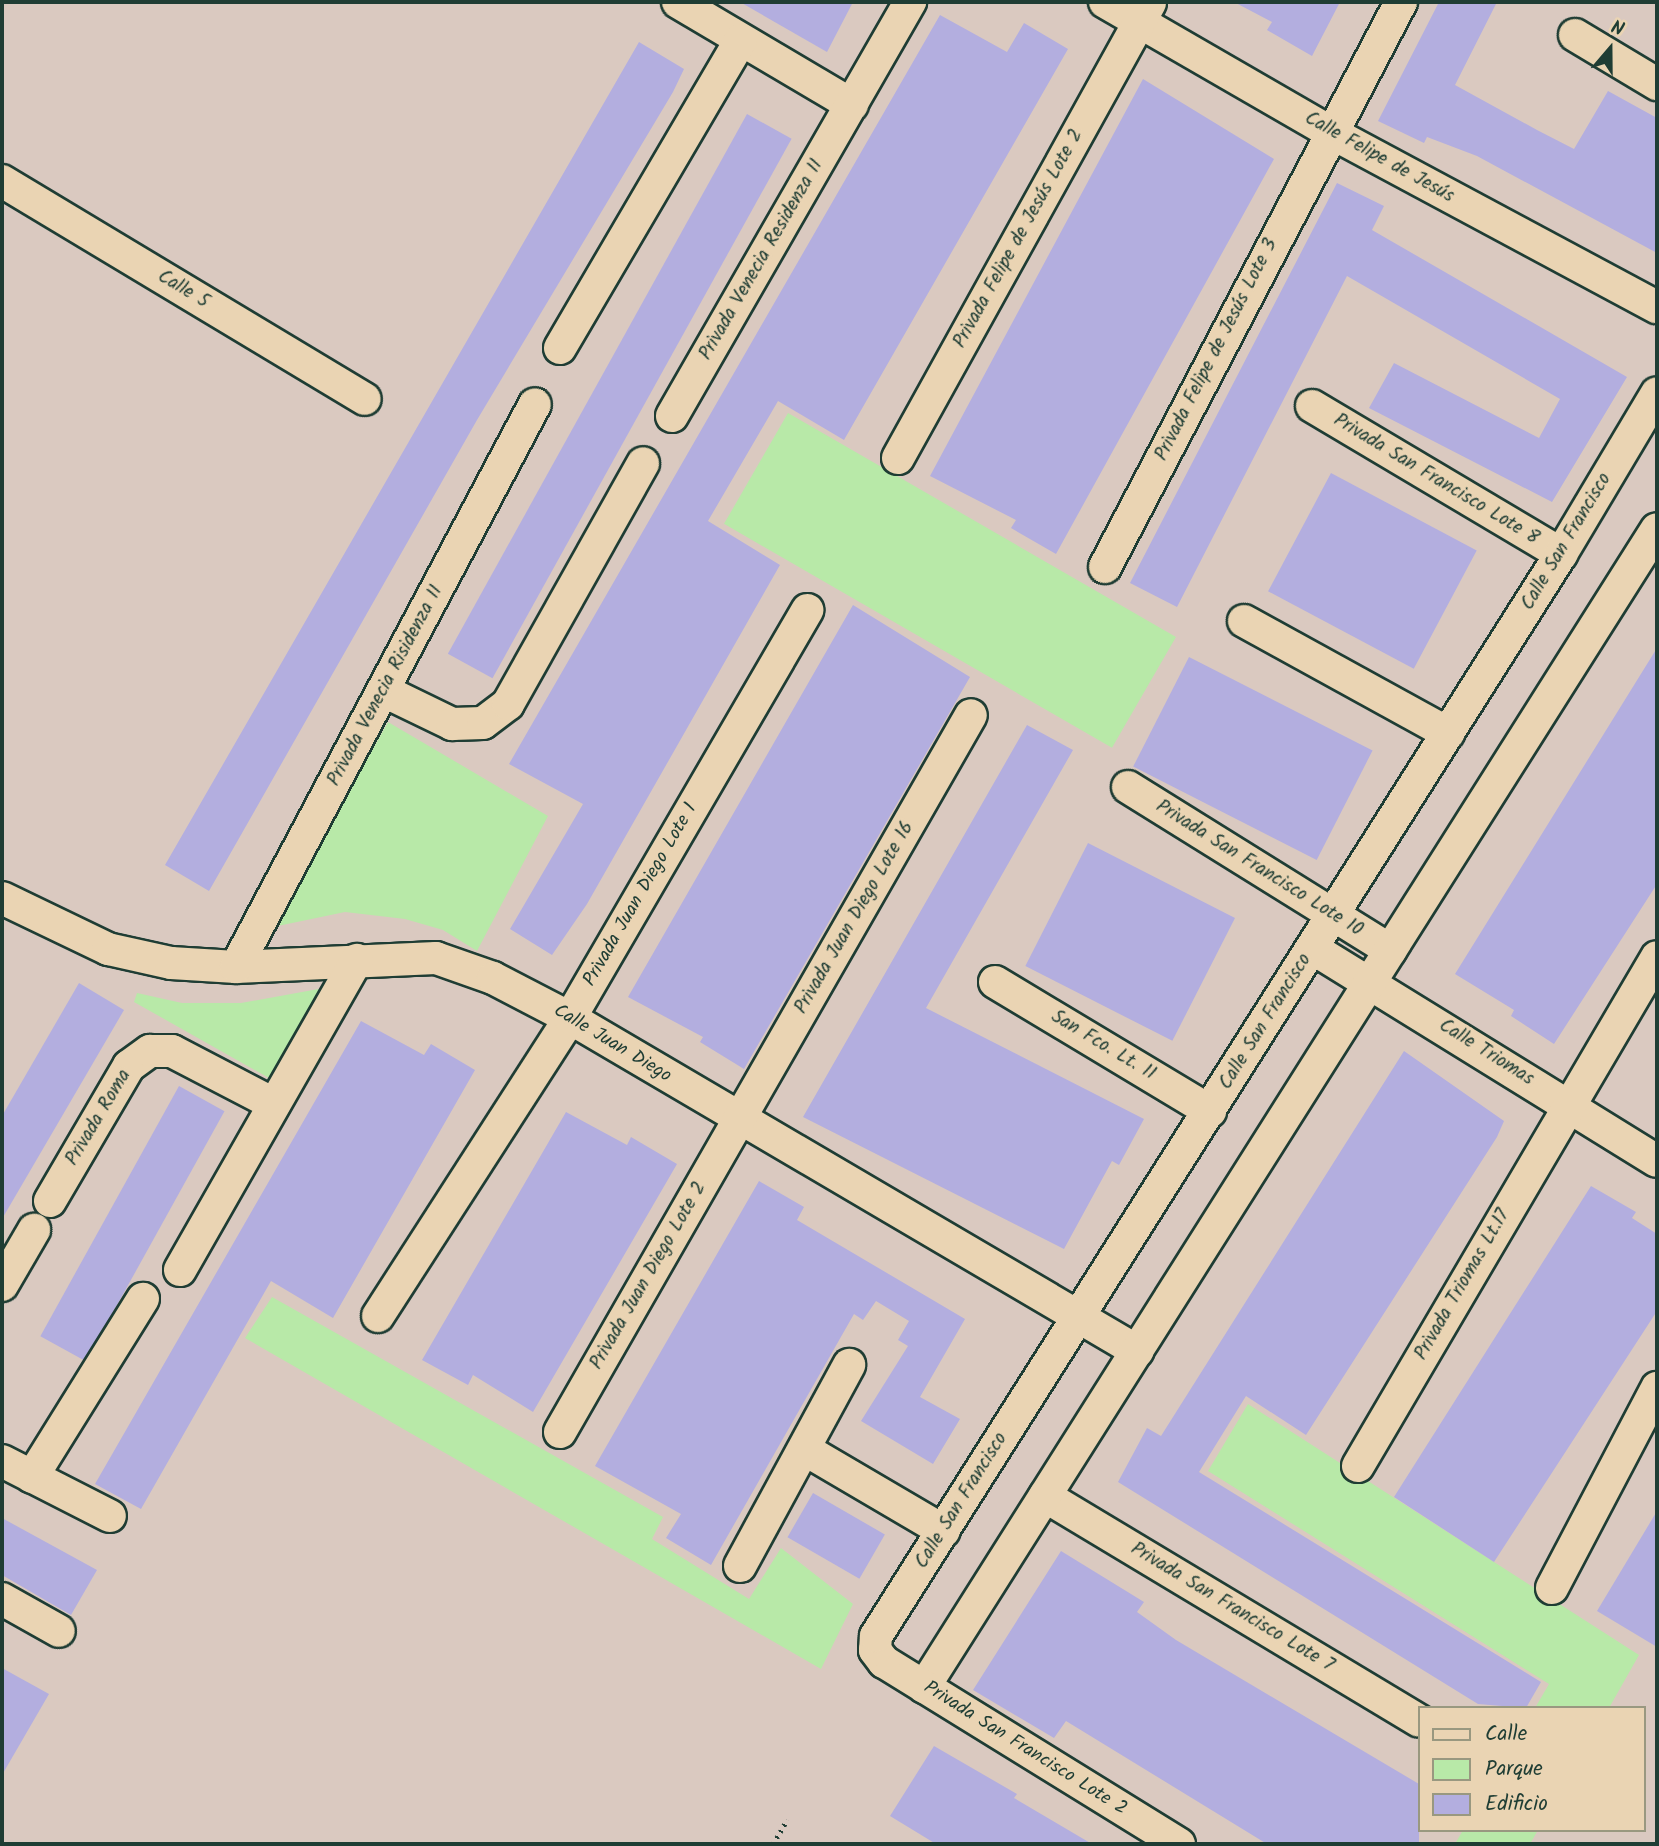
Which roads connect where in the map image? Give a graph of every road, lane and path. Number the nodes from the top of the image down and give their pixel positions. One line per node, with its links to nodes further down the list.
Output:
1 (678, 2): 7 (street)
2 (910, 2): 9 (street, Privada Venecia Residenza II)
3 (1105, 2): 5 (street, Calle Felipe de Jesús)
4 (1401, 2): 10 (street, Privada Felipe de Jesús Lote 3)
5 (1145, 11): 10 (street, Calle Felipe de Jesús); 19 (street, Privada Felipe de Jesús Lote 2)
6 (1575, 35): 8 (street)
7 (741, 40): 9 (street); 13 (street)
8 (1657, 84)
9 (852, 105): 18 (street, Privada Venecia Residenza II)
10 (1330, 132): 12 (street, Calle Felipe de Jesús); 23 (street, Privada Felipe de Jesús Lote 3)
11 (2, 181): 15 (street, Calle 5)
12 (1657, 307)
13 (561, 348)
14 (1657, 393): 22 (street, Calle San Francisco)
15 (365, 399)
16 (535, 404): 26 (street, Privada Venecia Risidenza II)
17 (1312, 406): 22 (street, Privada San Francisco Lote 8)
18 (672, 416)
19 (898, 458)
20 (643, 463): 26 (street)
21 (1657, 529): 33 (street)
22 (1561, 554): 28 (street, Calle San Francisco)
23 (1105, 567)
24 (807, 610): 39 (street, Privada Juan Diego Lote 1)
25 (1244, 621): 28 (street)
26 (384, 691): 36 (street, Privada Venecia Risidenza II)
27 (971, 715): 43 (street, Privada Juan Diego Lote 16)
28 (1448, 733): 31 (street, Calle San Francisco)
29 (1128, 787): 31 (street, Privada San Francisco Lote 10)
30 (2, 898): 36 (street, Calle Juan Diego)
31 (1333, 916): 32 (street, Calle San Francisco); 33 (street, Privada San Francisco Lote 10)
32 (1312, 948): 37 (street, Calle Triomas); 42 (street, Calle San Francisco)
33 (1390, 950): 37 (street)
34 (1657, 957): 40 (street, Privada Triomas Lt.17)
35 (357, 960): 36 (street, Calle Juan Diego); 39 (street, Calle Juan Diego); 41 (street)
36 (236, 967)
37 (1371, 981): 40 (street, Calle Triomas); 52 (street)
38 (995, 982): 42 (street, San Fco. Lt. 11)
39 (570, 1018): 43 (street, Calle Juan Diego); 51 (street, Privada Juan Diego Lote 1)
40 (1567, 1103): 44 (street, Calle Triomas); 58 (street, Privada Triomas Lt.17)
41 (274, 1104): 45 (street, Privada Roma); 47 (street)
42 (1210, 1111): 50 (street, Calle San Francisco)
43 (738, 1121): 50 (street, Calle Juan Diego); 55 (street, Privada Juan Diego Lote 2)
44 (1657, 1161)
45 (50, 1202)
46 (34, 1230): 48 (street)
47 (180, 1270)
48 (2, 1285)
49 (143, 1299): 59 (street)
50 (1079, 1315): 52 (street, Calle Juan Diego); 62 (street, Calle San Francisco)
51 (378, 1316)
52 (1137, 1351): 60 (street)
53 (849, 1364): 56 (street)
54 (1657, 1388): 64 (street)
55 (560, 1432)
56 (804, 1449): 62 (street); 63 (street)
57 (2, 1461): 59 (street)
58 (1358, 1466)
59 (32, 1476): 61 (street)
60 (1045, 1496): 68 (street); 69 (street, Privada San Francisco Lote 7)
61 (110, 1516)
62 (944, 1531): 67 (street, Calle San Francisco)
63 (740, 1566)
64 (1552, 1588)
65 (2, 1599): 66 (street)
66 (59, 1631)
67 (875, 1650): 68 (street, Privada San Francisco Lote 2)
68 (924, 1687): 72 (street, Privada San Francisco Lote 2)
69 (1418, 1720)
70 (787, 1820): 71 (path)
71 (773, 1844)
72 (1178, 1844)

